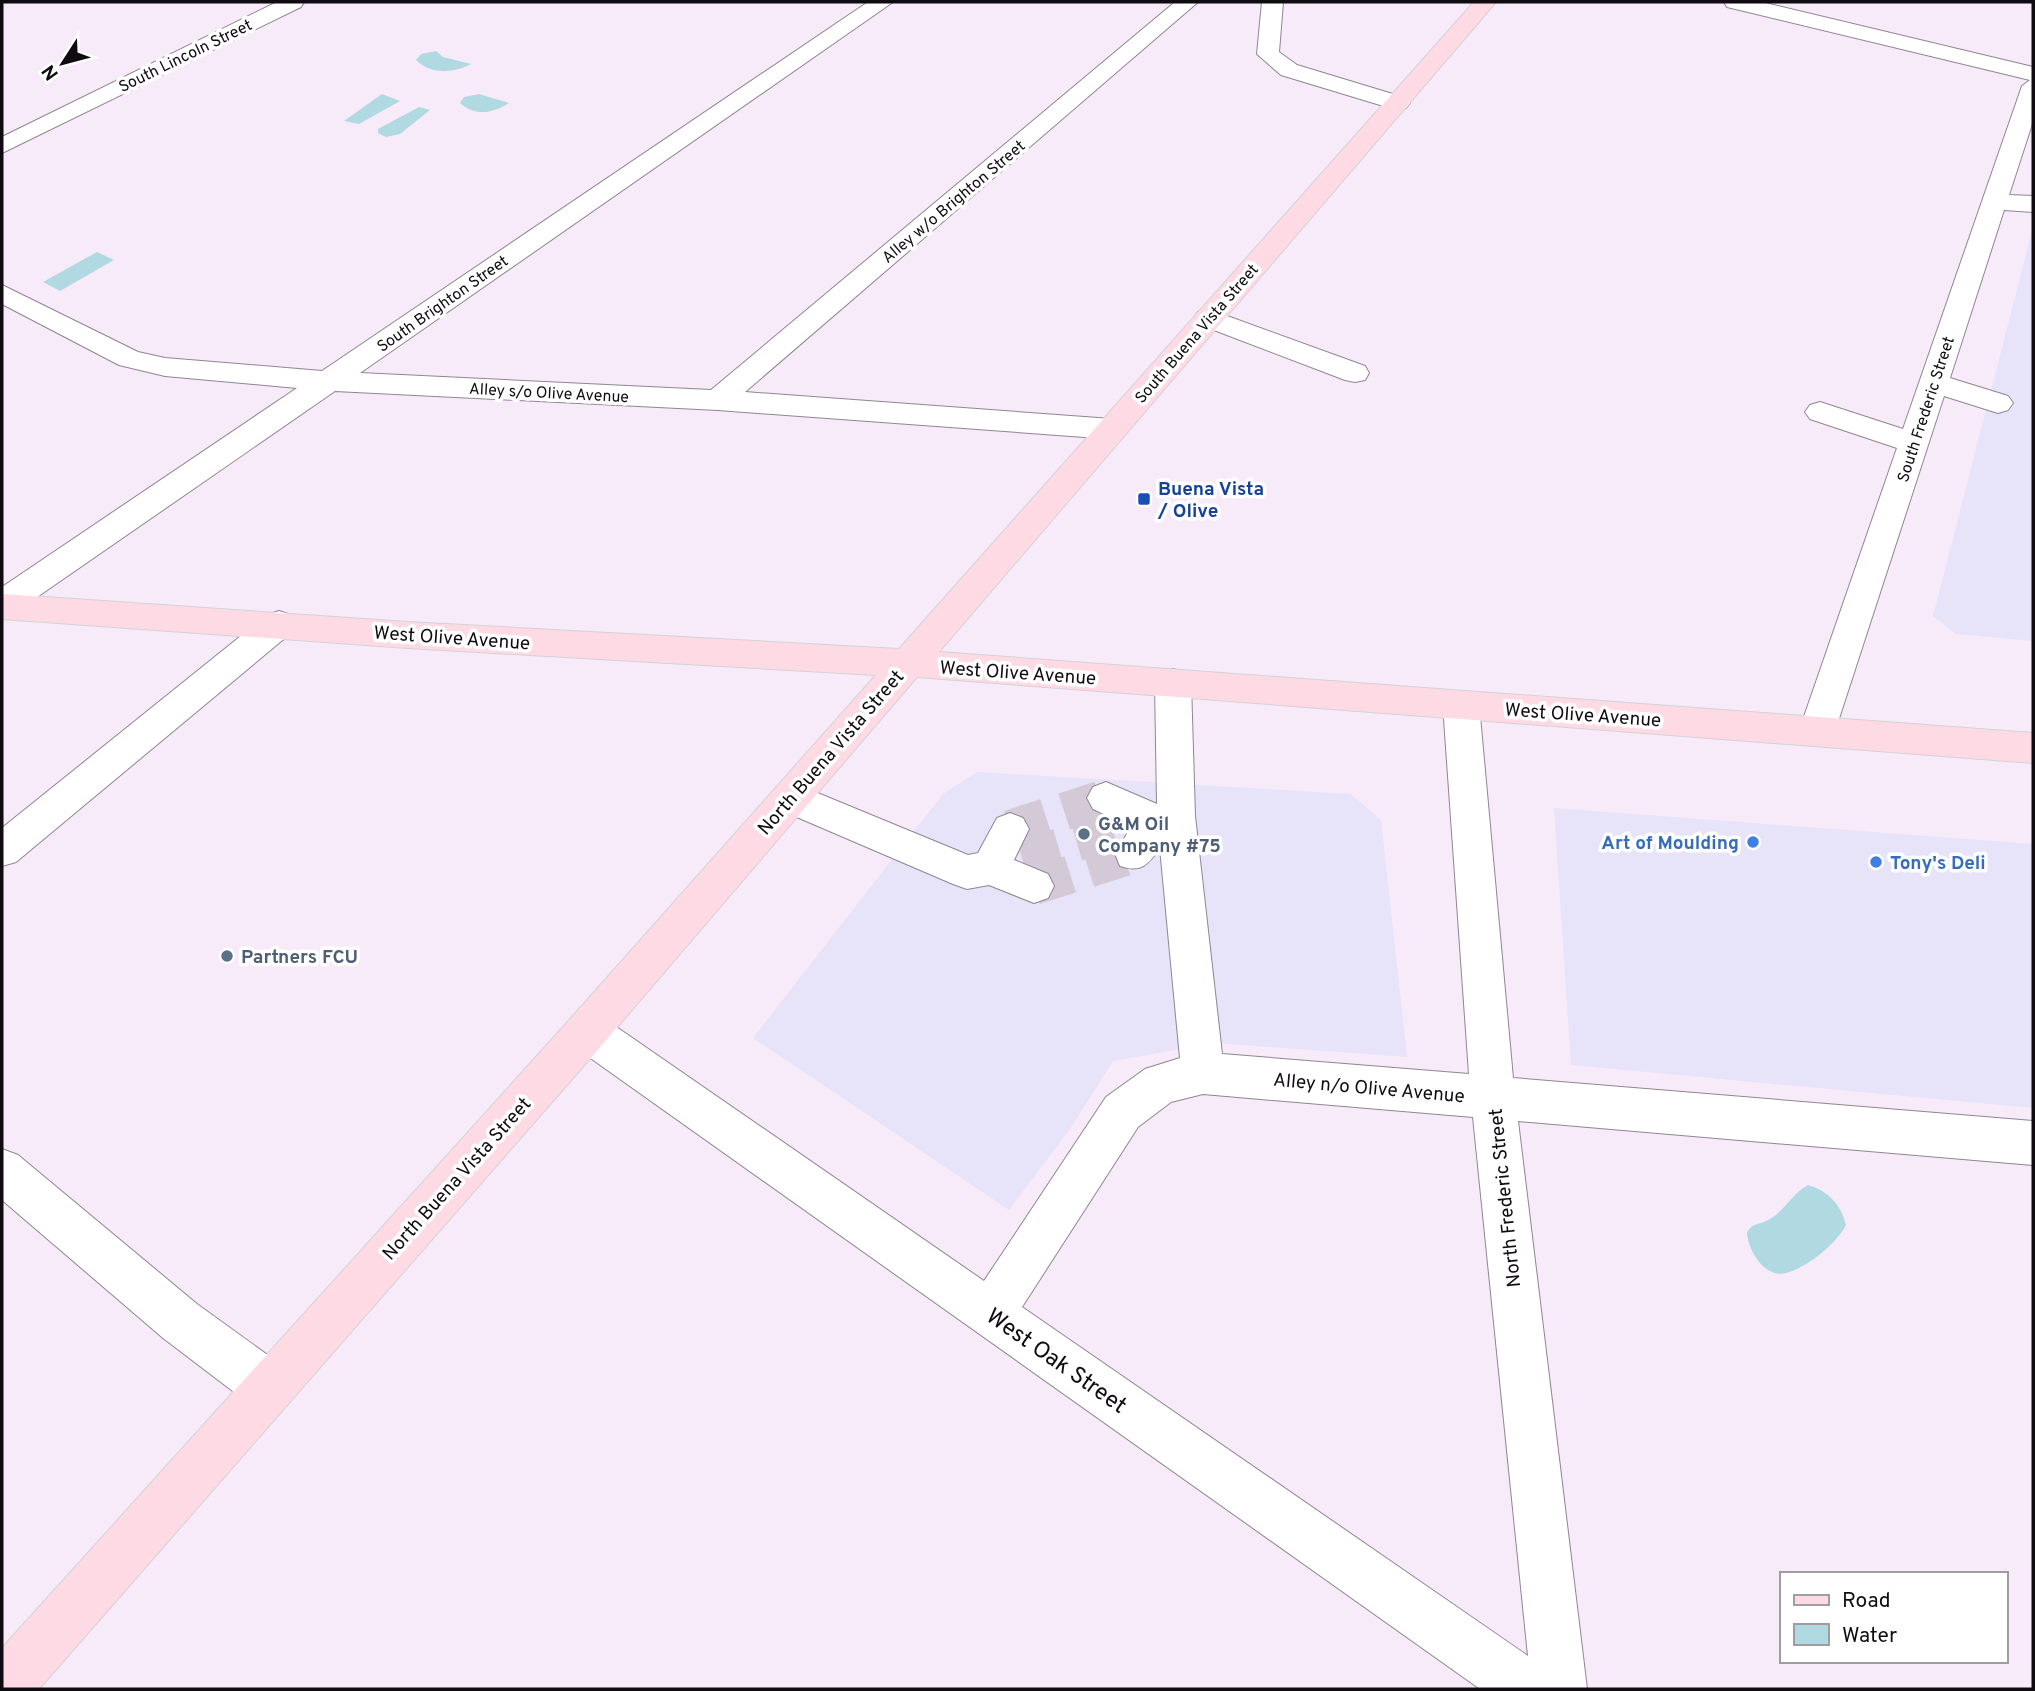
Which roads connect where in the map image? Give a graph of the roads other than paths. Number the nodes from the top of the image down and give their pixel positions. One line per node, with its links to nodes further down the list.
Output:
1 (293, 2): 12 (street, South Lincoln Street)
2 (882, 2): 18 (street, South Brighton Street)
3 (1188, 2): 20 (street, Alley w/o Brighton Street)
4 (1272, 2): 11 (street)
5 (1485, 2): 11 (main road, South Buena Vista Street)
6 (1735, 2): 8 (street)
7 (1815, 2): 8 (street)
8 (1851, 37): 9 (street)
9 (2033, 74)
10 (2033, 86): 13 (street, South Frederic Street)
11 (1398, 103): 16 (main road, South Buena Vista Street)
12 (2, 146)
13 (1994, 202): 14 (street); 19 (street, South Frederic Street)
14 (2033, 204)
15 (2, 293): 18 (street, Alley s/o Olive Avenue)
16 (1208, 318): 17 (street); 23 (main road, South Buena Vista Street)
17 (1356, 373)
18 (330, 381): 20 (street, Alley s/o Olive Avenue); 25 (street, South Brighton Street)
19 (1934, 383): 21 (street); 24 (street, South Frederic Street)
20 (718, 400): 23 (street, Alley s/o Olive Avenue)
21 (1998, 403)
22 (1820, 412): 24 (street)
23 (1112, 429): 27 (main road, South Buena Vista Street)
24 (1914, 443): 30 (street, South Frederic Street)
25 (2, 605): 26 (main road, West Olive Avenue)
26 (279, 624): 27 (main road, West Olive Avenue); 33 (street)
27 (907, 663): 28 (main road, West Olive Avenue); 32 (main road, North Buena Vista Street)
28 (1173, 683): 29 (main road, West Olive Avenue); 36 (street)
29 (1461, 705): 30 (main road, West Olive Avenue); 37 (street, North Frederic Street)
30 (1817, 731): 31 (main road, West Olive Avenue)
31 (2033, 748)
32 (791, 798): 34 (street); 35 (main road, North Buena Vista Street)
33 (2, 850)
34 (1014, 860)
35 (587, 1031): 40 (street, West Oak Street); 41 (main road, North Buena Vista Street)
36 (1203, 1073): 37 (street, Alley n/o Olive Avenue); 40 (street, Alley n/o Olive Avenue)
37 (1493, 1098): 38 (street, Alley n/o Olive Avenue); 44 (street, North Frederic Street)
38 (2033, 1143)
39 (2, 1171): 41 (street)
40 (991, 1314): 43 (street, West Oak Street)
41 (269, 1387): 42 (main road, North Buena Vista Street)
42 (2, 1689)
43 (1527, 1689)
44 (1559, 1689)

